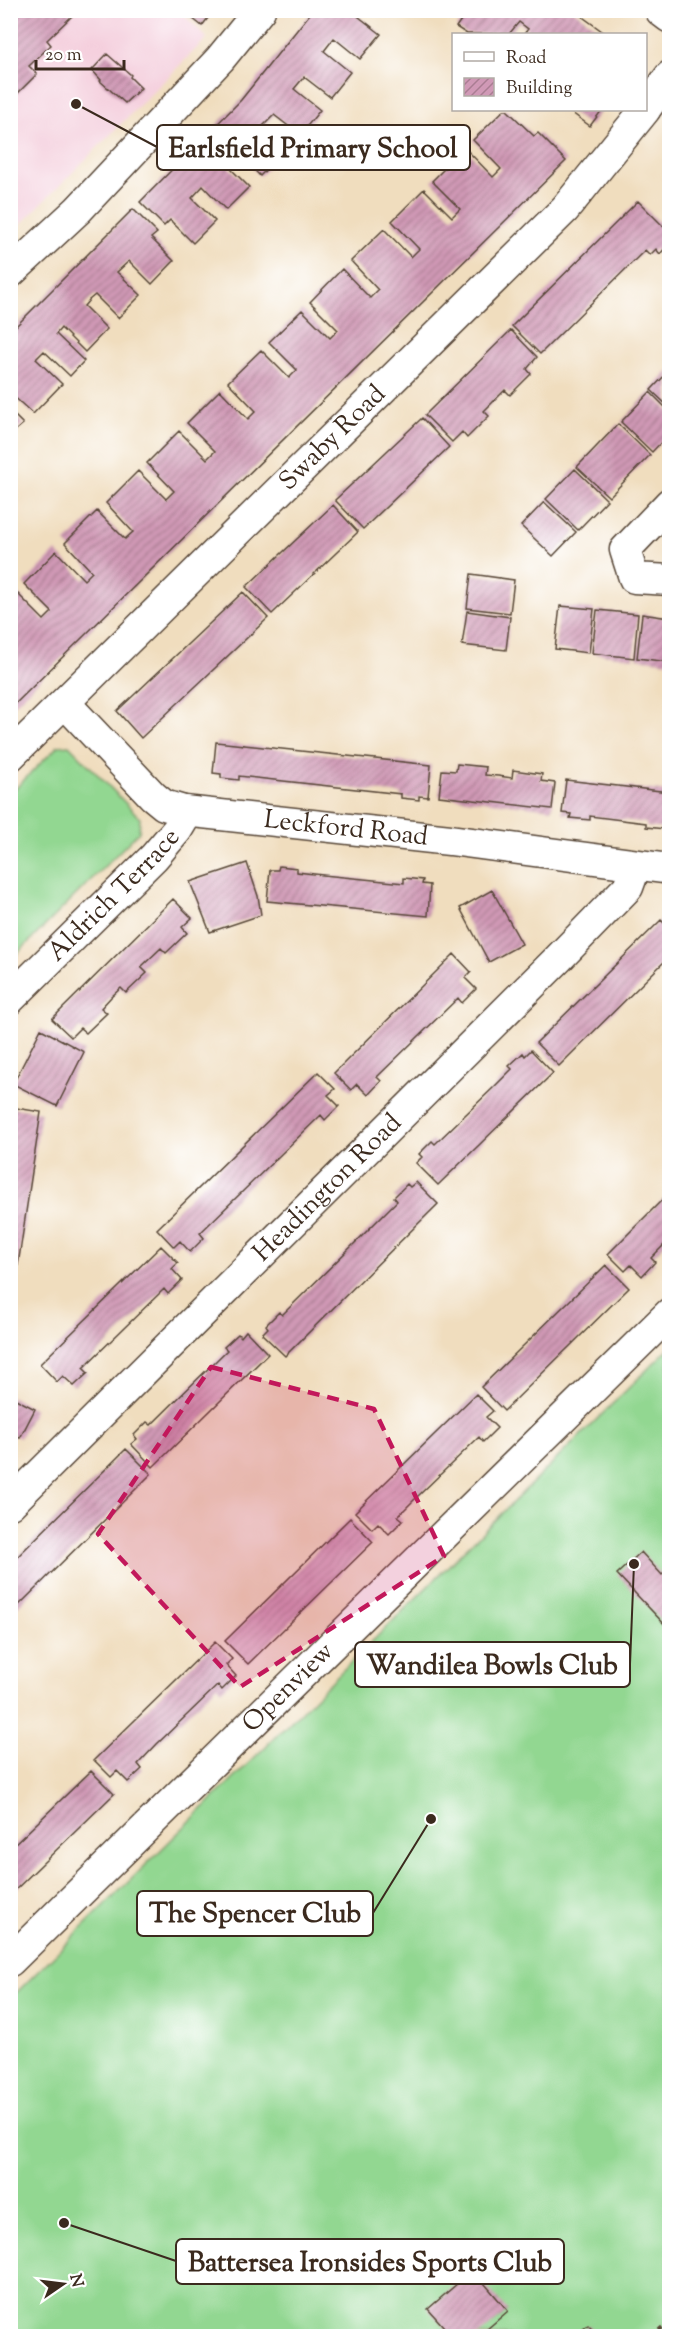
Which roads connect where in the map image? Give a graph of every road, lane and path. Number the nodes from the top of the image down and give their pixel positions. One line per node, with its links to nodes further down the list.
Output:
1 (260, 10): 7 (street)
2 (662, 10): 3 (street)
3 (669, 16)
4 (669, 76): 5 (street, Swaby Road)
5 (647, 106)
6 (643, 111): 10 (street, Swaby Road)
7 (10, 273)
8 (669, 502): 9 (street)
9 (669, 580)
10 (65, 703): 11 (street, Swaby Road); 12 (street, Leckford Road)
11 (10, 756)
12 (184, 811): 13 (street, Leckford Road); 15 (street, Aldrich Terrace)
13 (636, 865): 14 (street, Leckford Road); 17 (street, Headington Road)
14 (669, 869)
15 (10, 999)
16 (669, 1313): 18 (street, Openview)
17 (10, 1504)
18 (10, 1960)
19 (669, 2321): 20 (path)
20 (652, 2337)

